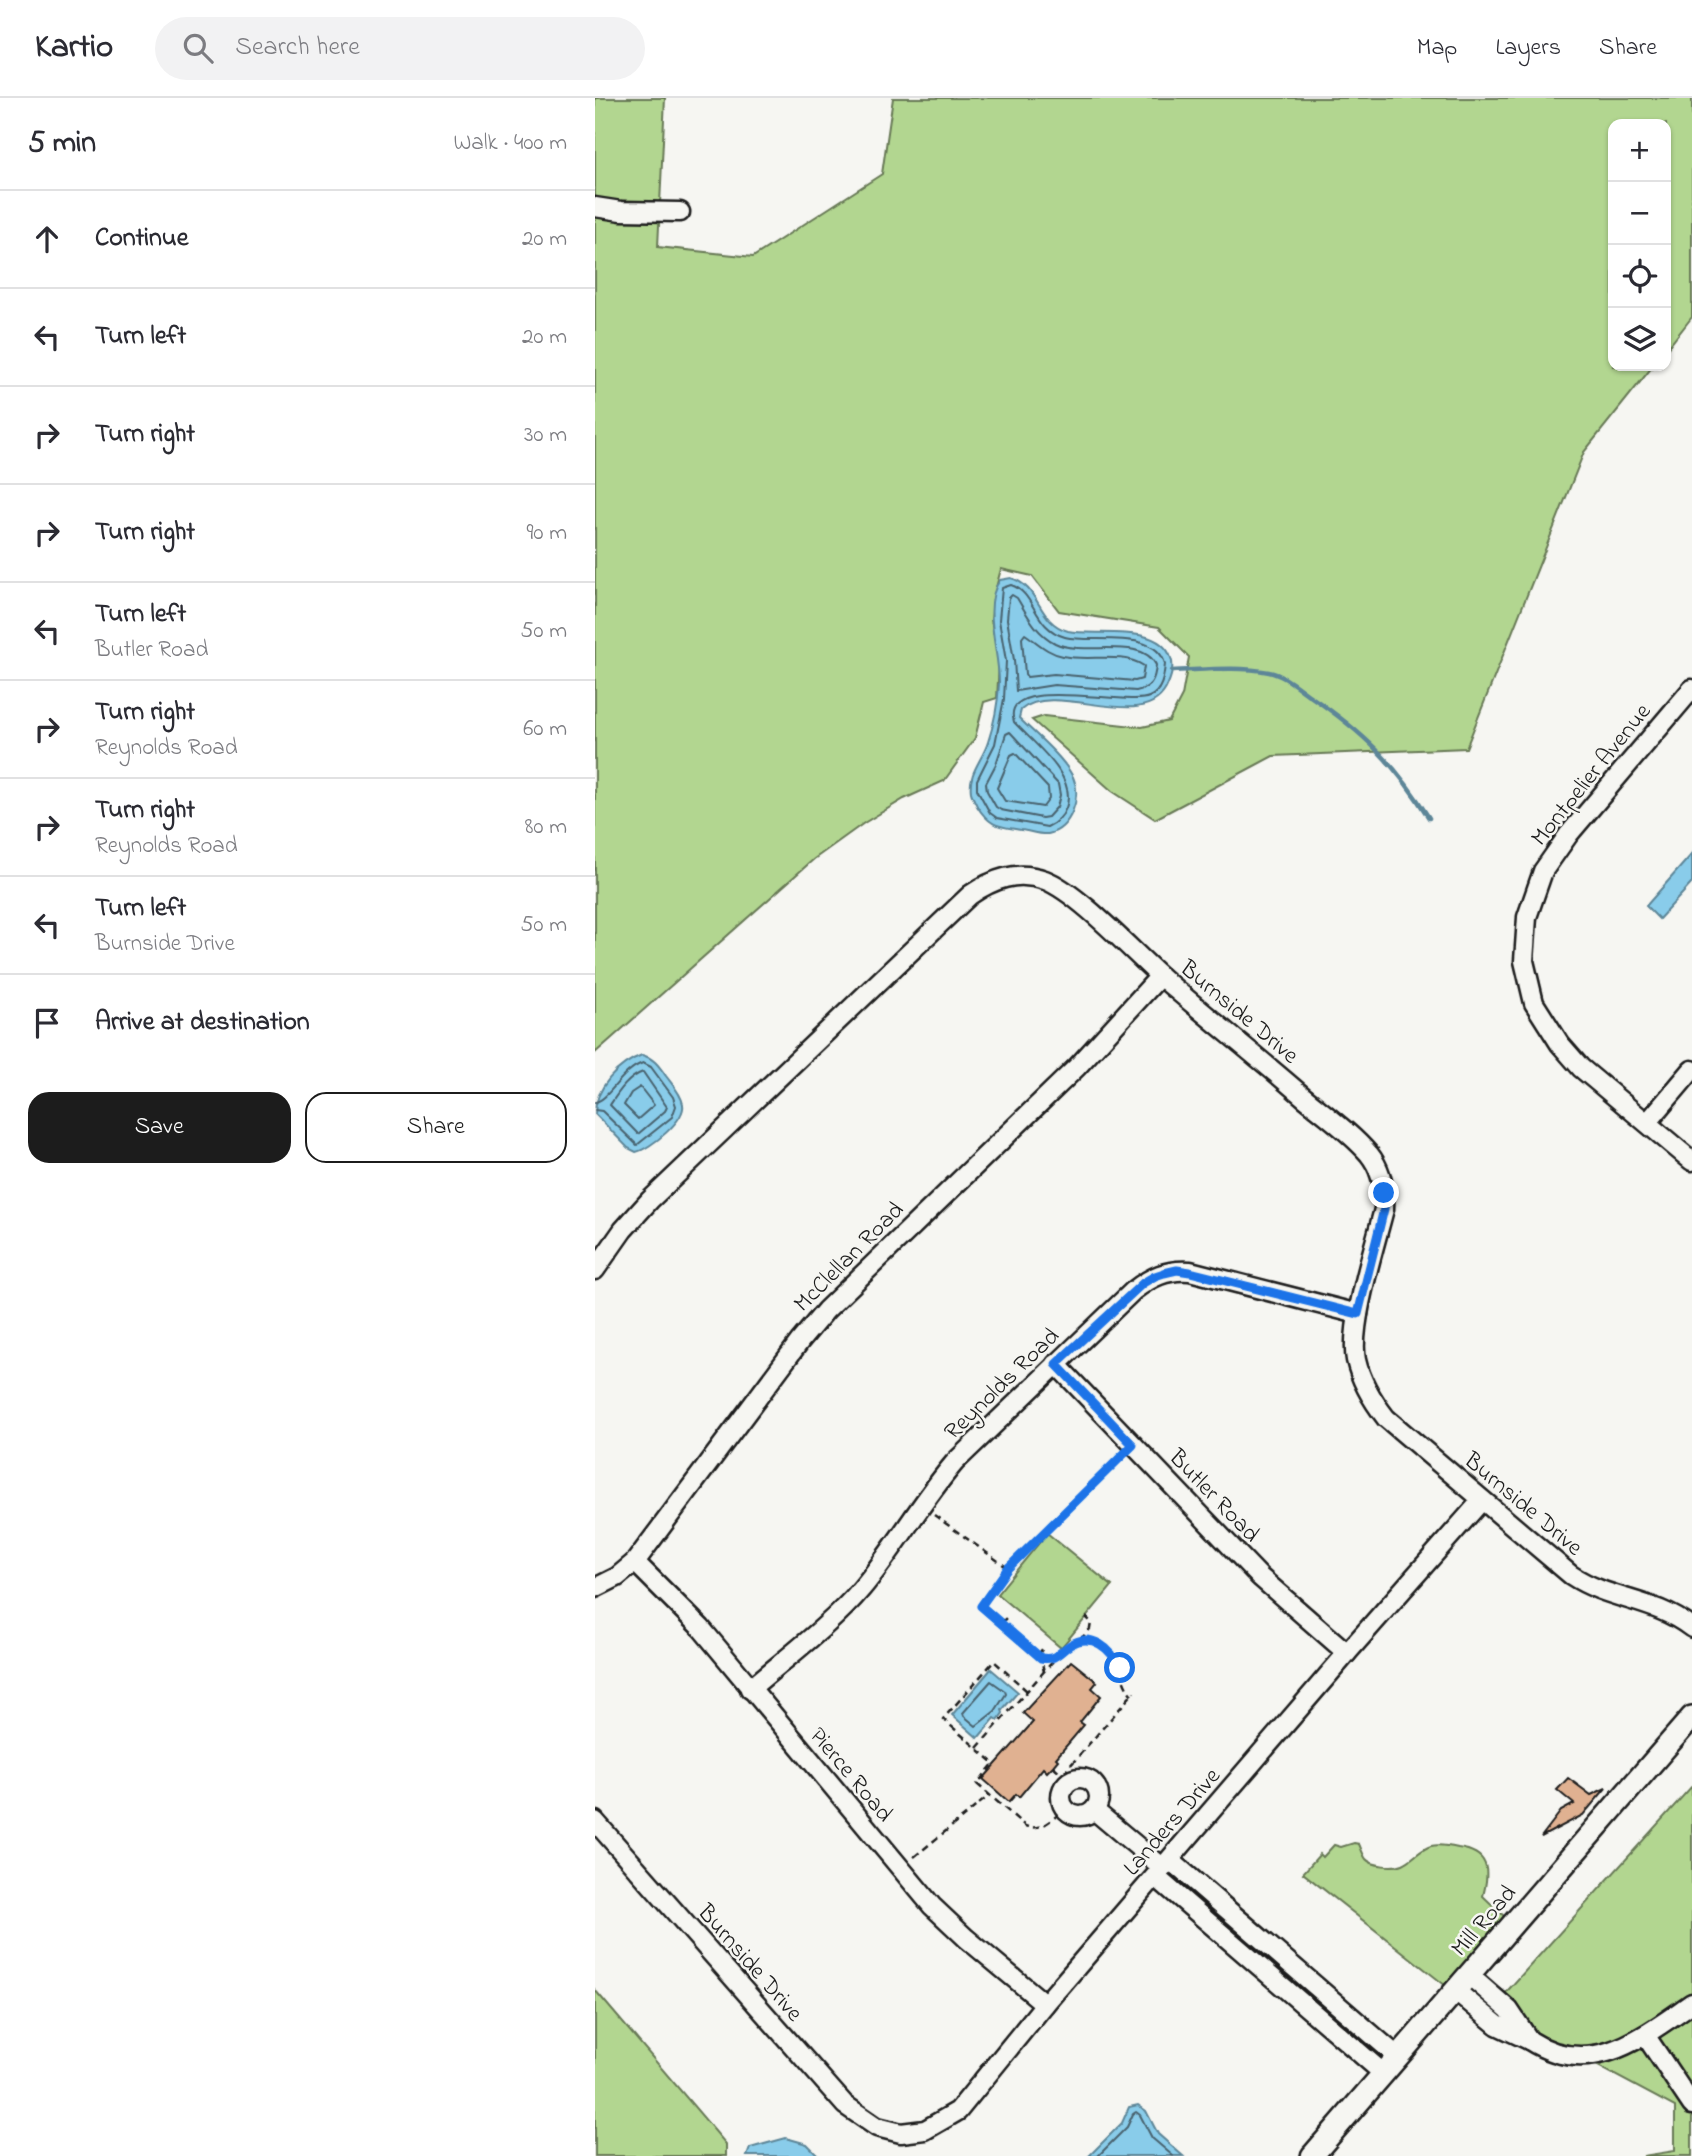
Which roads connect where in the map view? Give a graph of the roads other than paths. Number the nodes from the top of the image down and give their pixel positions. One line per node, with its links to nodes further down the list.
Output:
1 (595, 207): 2 (street)
2 (680, 212)
3 (1692, 689): 6 (street, Montpelier Avenue)
4 (1160, 976): 8 (street, Burnside Drive); 9 (street, Burnside Drive); 12 (street, McClellan Road)
5 (1692, 1070): 6 (street)
6 (1648, 1122): 7 (street, Montpelier Avenue)
7 (1692, 1161)
8 (595, 1270)
9 (1358, 1314): 10 (street, Reynolds Road); 11 (street, Burnside Drive)
10 (1056, 1364): 15 (street, Butler Road); 16 (street, Reynolds Road)
11 (1482, 1500): 14 (street, Burnside Drive); 15 (street, Landers Drive)
12 (635, 1562): 13 (street, McClellan Road); 16 (street, Pierce Road)
13 (595, 1588)
14 (1692, 1628)
15 (1347, 1653): 20 (street, Landers Drive)
16 (750, 1689): 23 (street, Pierce Road)
17 (1692, 1717): 21 (street, Mill Road)
18 (1094, 1810): 18 (street); 20 (street)
19 (595, 1821): 28 (street, Burnside Drive)
20 (1163, 1868): 23 (street, Landers Drive); 25 (street); 26 (street)
21 (1462, 1983): 24 (street); 25 (street, Mill Road)
22 (1692, 2003): 24 (street)
23 (1045, 2004): 28 (street, Landers Drive)
24 (1645, 2035): 27 (street)
25 (1398, 2057): 26 (street, Mill Road)
26 (1384, 2074): 29 (street, Mill Road)
27 (1692, 2105)
28 (877, 2127)
29 (1312, 2156)

